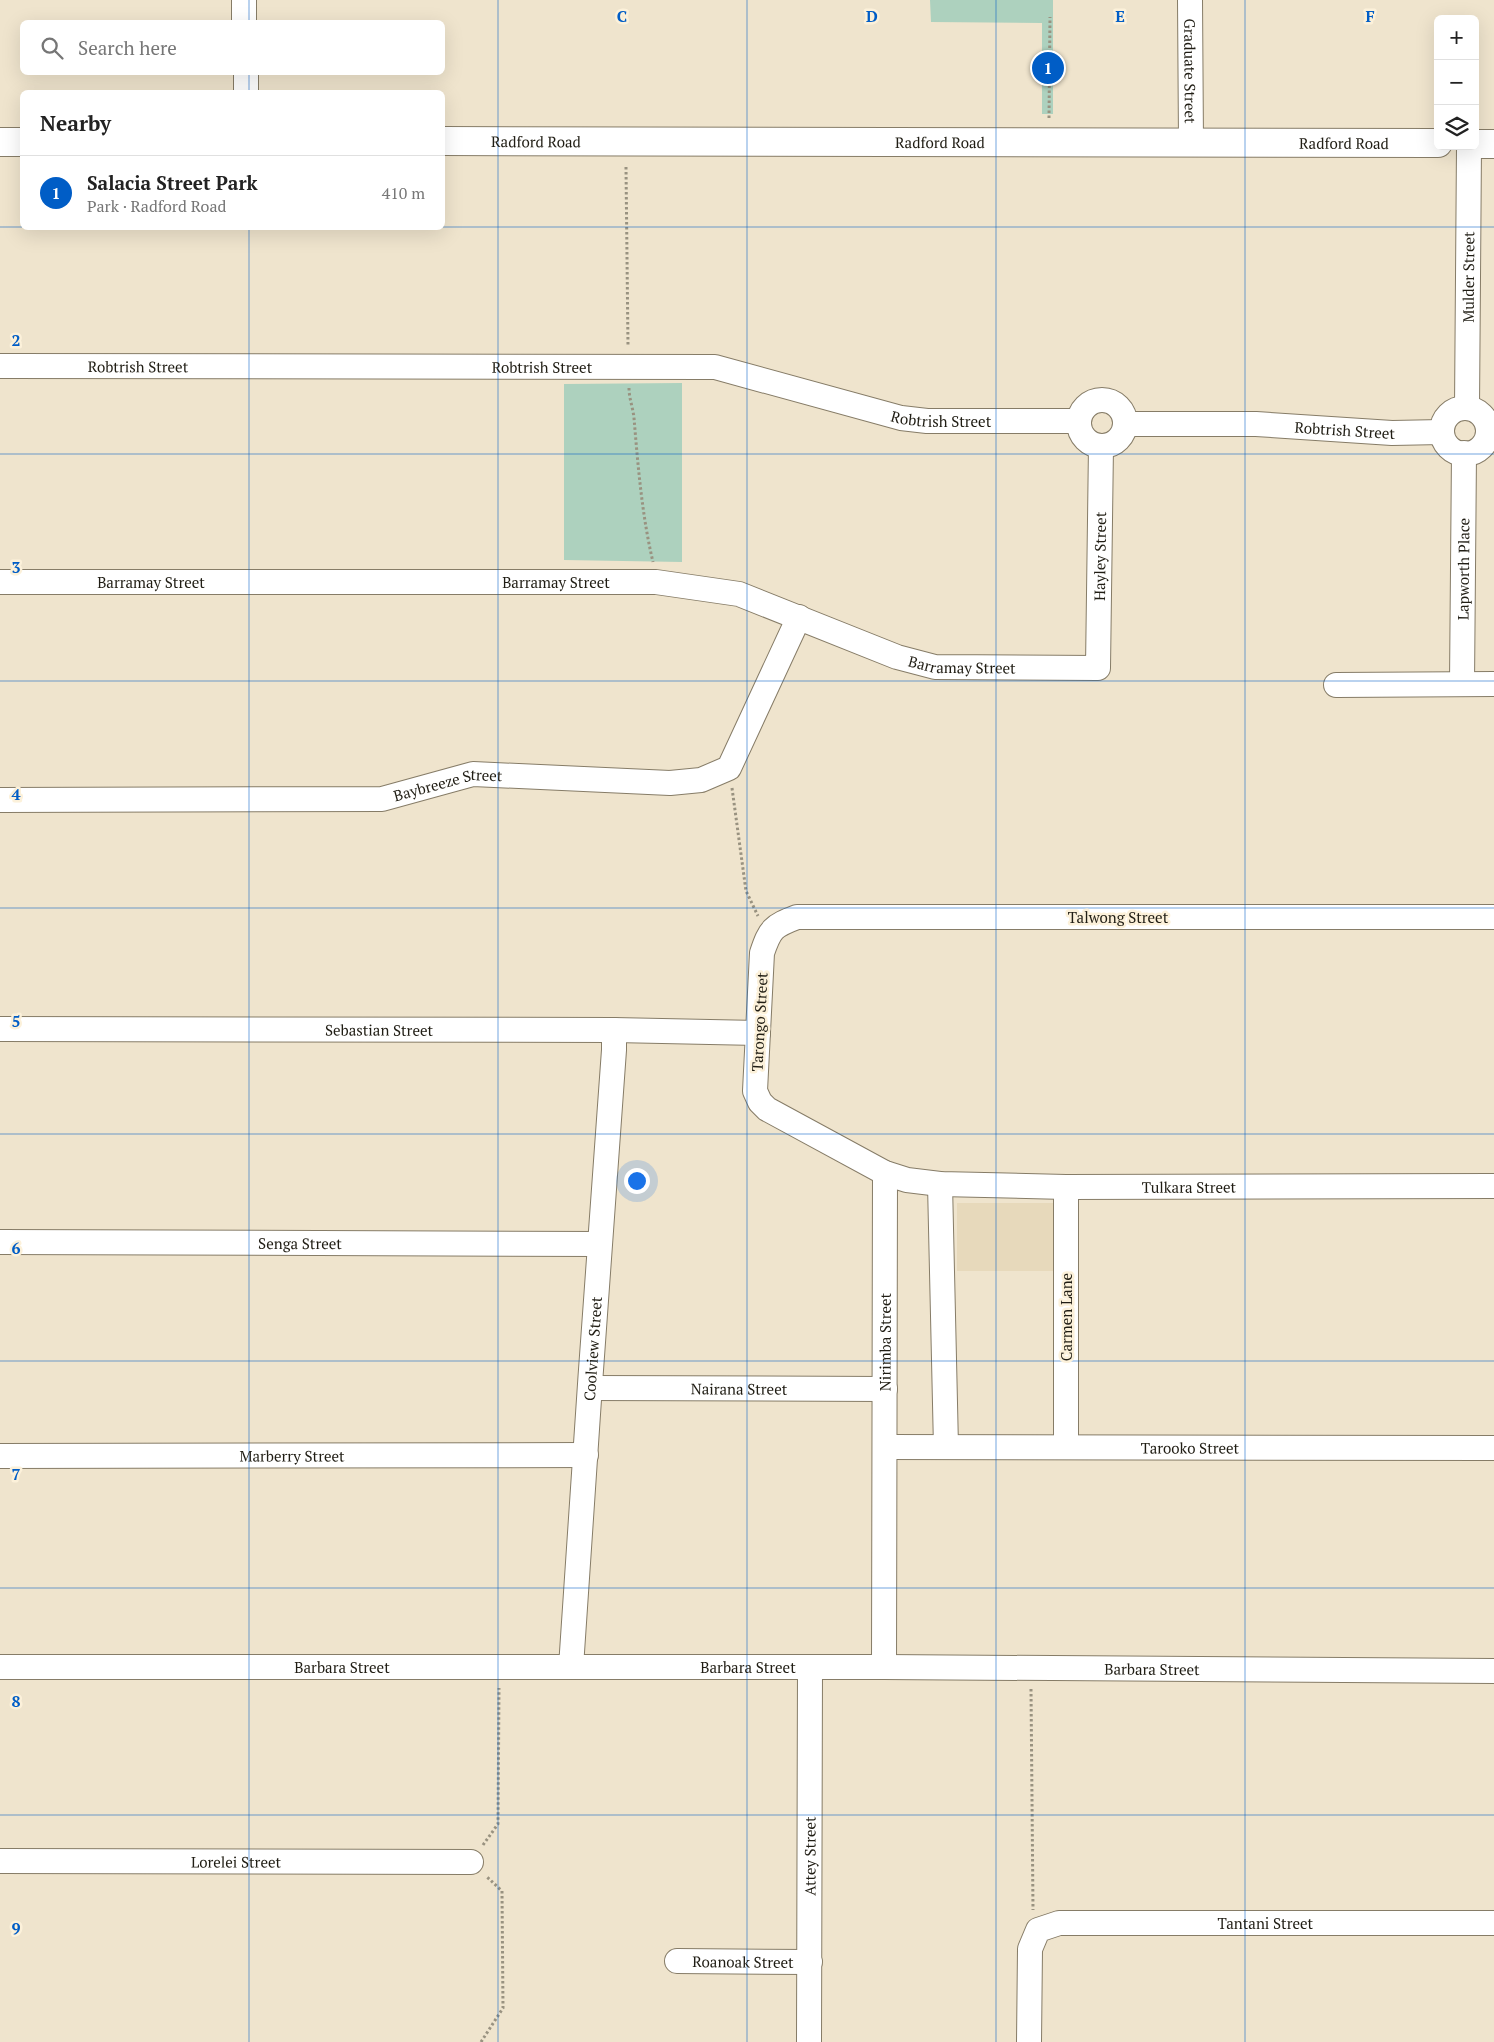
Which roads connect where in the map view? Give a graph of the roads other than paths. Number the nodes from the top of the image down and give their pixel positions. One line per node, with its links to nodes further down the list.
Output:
1 (244, 0): 3 (street)
2 (1190, 0): 9 (street, Graduate Street)
3 (244, 20)
4 (246, 75): 5 (street)
5 (246, 90)
6 (445, 141): 9 (street, Radford Road)
7 (0, 142): 8 (street)
8 (20, 142)
9 (1191, 142): 10 (street, Radford Road)
10 (1434, 144)
11 (1479, 144): 12 (street)
12 (1494, 144)
13 (1469, 150): 15 (street, Mulder Street)
14 (0, 366): 16 (street, Robtrish Street)
15 (1467, 408): 18 (street); 19 (street)
16 (1079, 421): 17 (street); 20 (street)
17 (1126, 424): 18 (street, Robtrish Street); 20 (street)
18 (1442, 432): 21 (street)
19 (1491, 433): 21 (street)
20 (1101, 446): 24 (street, Hayley Street)
21 (1464, 453): 25 (street, Lapworth Place)
22 (0, 582): 23 (street, Barramay Street)
23 (799, 617): 24 (street, Barramay Street); 28 (street, Baybreeze Street)
24 (1098, 668)
25 (1462, 684): 26 (street); 27 (street)
26 (1494, 684)
27 (1336, 685)
28 (0, 800)
29 (1494, 917): 30 (street, Talwong Street)
30 (765, 944): 33 (street, Tarongo Street)
31 (0, 1029): 32 (street, Sebastian Street)
32 (614, 1030): 33 (street, Sebastian Street); 39 (street, Coolview Street)
33 (758, 1033): 34 (street, Tarongo Street)
34 (885, 1173): 35 (street, Tulkara Street); 41 (street, Nirimba Street)
35 (940, 1184): 37 (street, Tulkara Street); 43 (street)
36 (1494, 1186): 37 (street, Tulkara Street)
37 (1066, 1187): 44 (street, Carmen Lane)
38 (0, 1242): 39 (street, Senga Street)
39 (599, 1244): 40 (street, Coolview Street)
40 (591, 1388): 41 (street, Nairana Street); 46 (street, Coolview Street)
41 (885, 1389): 42 (street, Nirimba Street)
42 (885, 1447): 43 (street, Tarooko Street); 51 (street, Nirimba Street)
43 (946, 1447): 44 (street, Tarooko Street)
44 (1066, 1447): 45 (street, Tarooko Street)
45 (1494, 1448)
46 (586, 1455): 47 (street, Marberry Street); 49 (street, Coolview Street)
47 (0, 1456)
48 (0, 1667): 49 (street, Barbara Street)
49 (571, 1667): 50 (street, Barbara Street)
50 (810, 1668): 51 (street, Barbara Street); 57 (street, Attey Street)
51 (884, 1668): 52 (street, Barbara Street)
52 (1494, 1671)
53 (0, 1861): 54 (street, Lorelei Street)
54 (472, 1862)
55 (1494, 1924): 59 (street, Tantani Street)
56 (677, 1961): 57 (street, Roanoak Street)
57 (810, 1962): 58 (street, Attey Street)
58 (809, 2042)
59 (1029, 2042)

